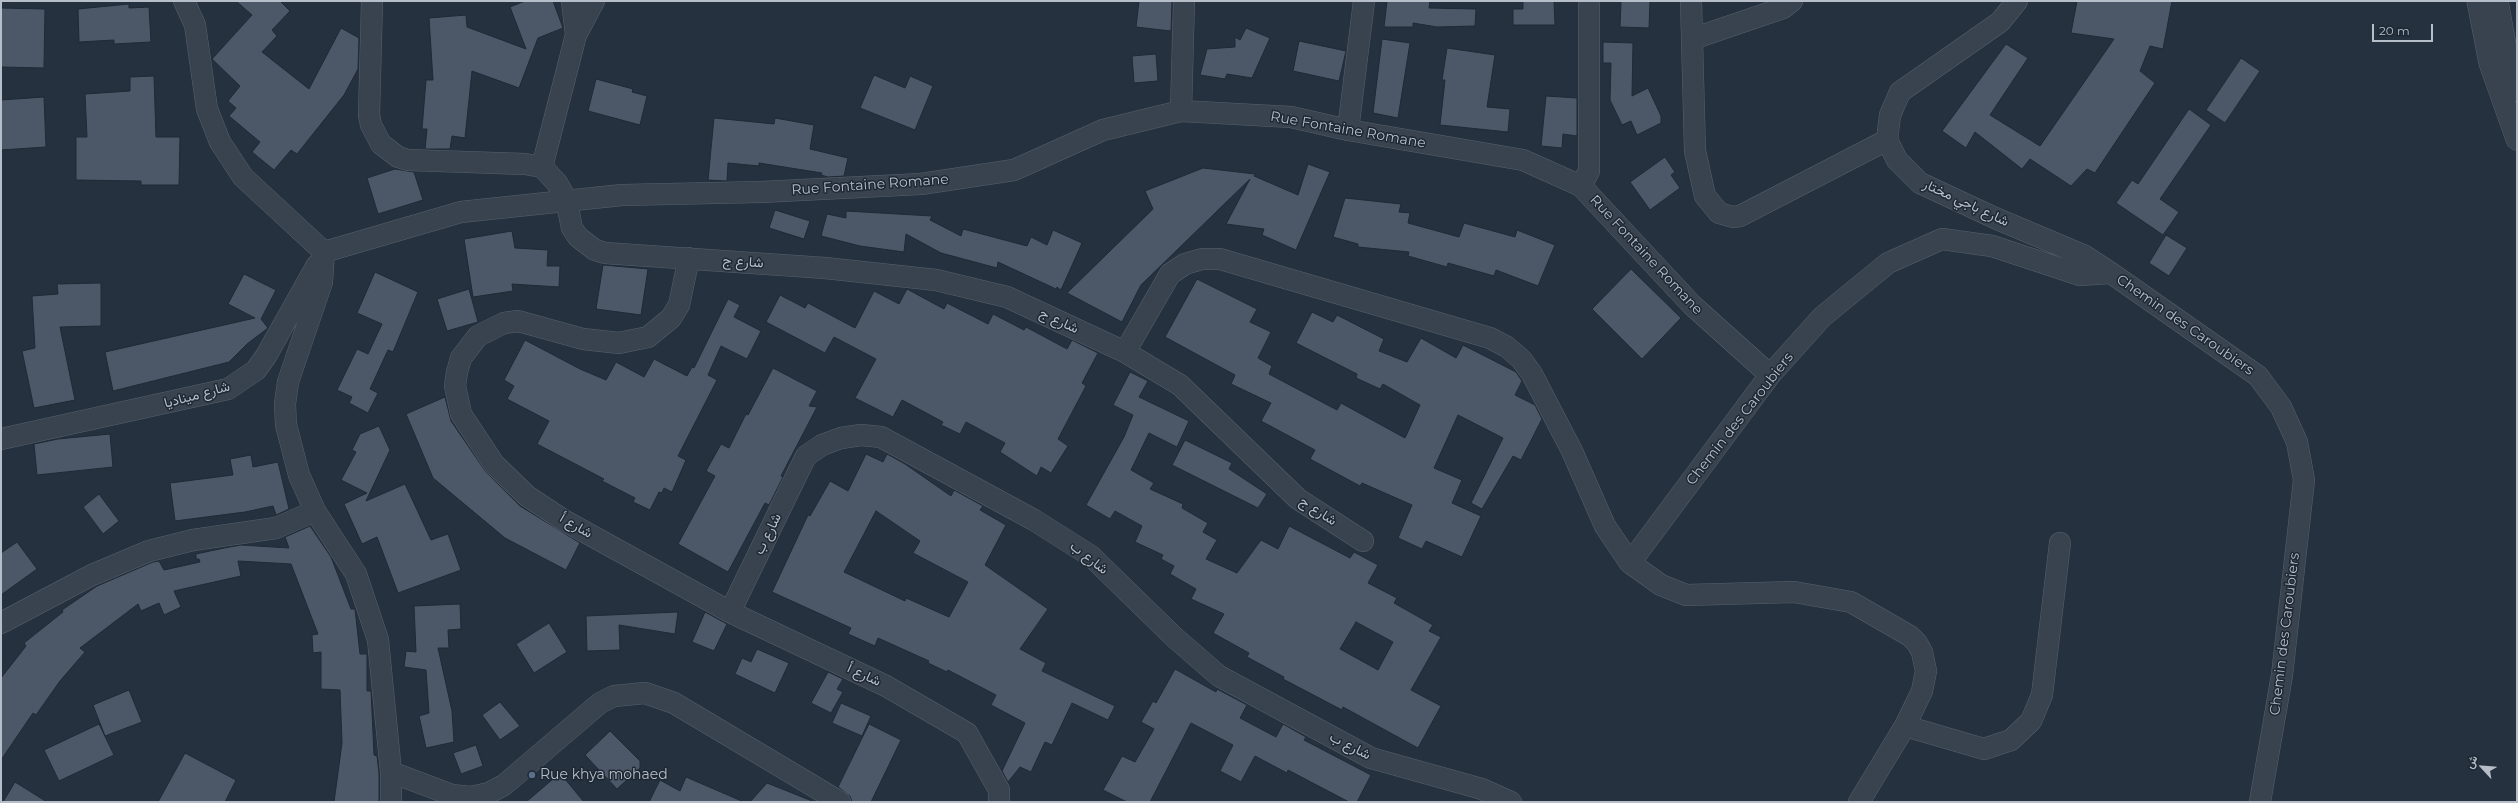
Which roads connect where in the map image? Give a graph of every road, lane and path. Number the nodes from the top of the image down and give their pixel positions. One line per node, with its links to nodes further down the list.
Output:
1 (184, 1): 23 (street)
2 (372, 1): 20 (street)
3 (572, 1): 13 (street)
4 (594, 1): 13 (street)
5 (1184, 1): 16 (street)
6 (1364, 1): 17 (street)
7 (1588, 1): 21 (street)
8 (1691, 1): 14 (street)
9 (1792, 1): 14 (street)
10 (2017, 1): 18 (street)
11 (2478, 1): 19 (street)
12 (2497, 1): 15 (street)
13 (576, 35): 20 (street)
14 (1692, 39): 18 (street)
15 (2517, 90)
16 (1181, 111): 17 (street, Rue Fontaine Romane); 22 (street, Rue Fontaine Romane)
17 (1348, 130): 21 (street, Rue Fontaine Romane)
18 (1887, 140): 25 (street, شارع باجي مختار)
19 (2517, 140)
20 (542, 167): 22 (street, شارع ج)
21 (1581, 186): 27 (street, Rue Fontaine Romane)
22 (566, 199): 23 (street, Rue Fontaine Romane); 24 (street, شارع ج)
23 (324, 252): 28 (street, شارع ميناديا); 29 (street)
24 (689, 258): 26 (street, شارع ج); 33 (street, شارع أ)
25 (2111, 273): 27 (street, Chemin des Caroubiers); 42 (street, Chemin des Caroubiers)
26 (1125, 352): 30 (street, شارع ج); 32 (street)
27 (1770, 375): 32 (street, Chemin des Caroubiers)
28 (1, 440)
29 (315, 511): 34 (street); 36 (street)
30 (1363, 541)
31 (2060, 544): 35 (street)
32 (1630, 564): 35 (street)
33 (730, 612): 39 (street, شارع أ); 40 (street, شارع ب)
34 (1, 623)
35 (1905, 726): 41 (street)
36 (391, 772): 37 (street); 38 (street)
37 (391, 802)
38 (840, 802)
39 (999, 802)
40 (1511, 802)
41 (1859, 802)
42 (2260, 802)

